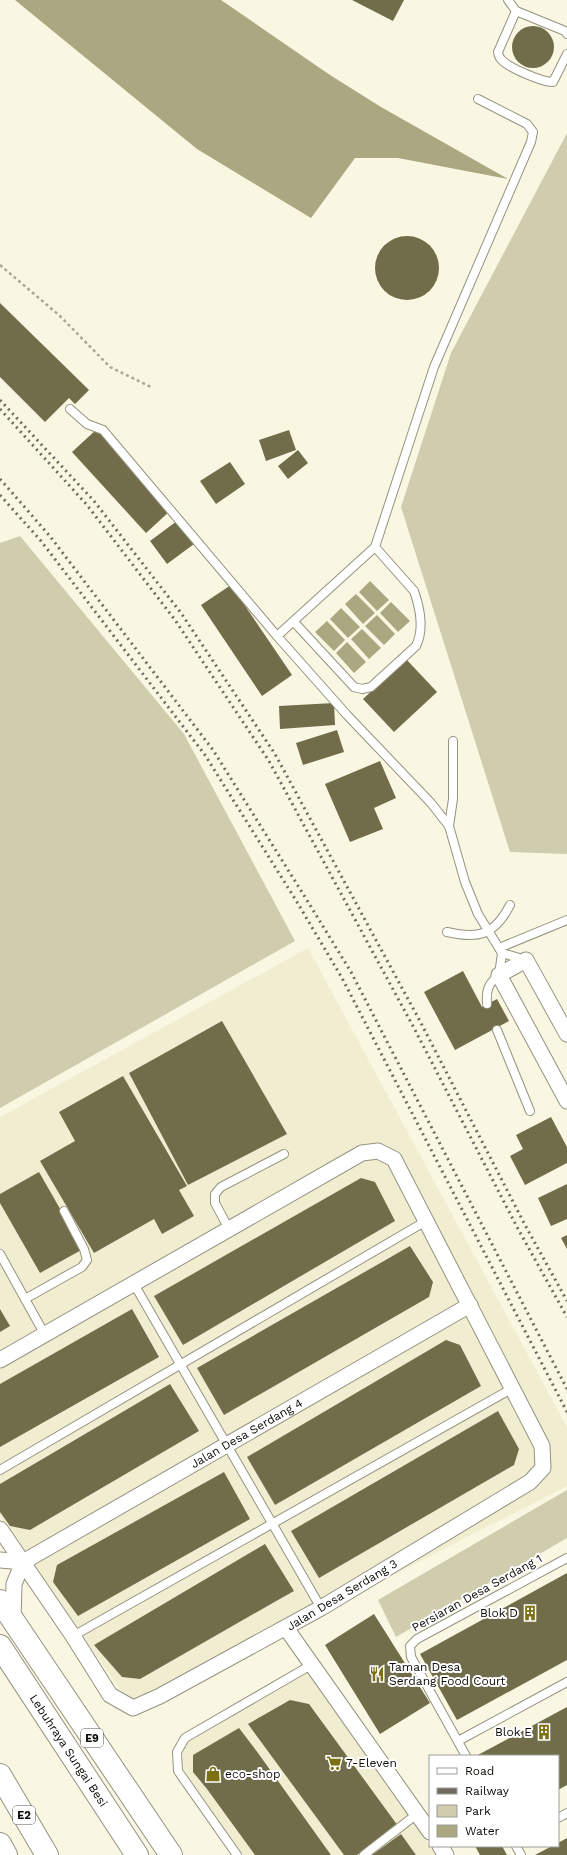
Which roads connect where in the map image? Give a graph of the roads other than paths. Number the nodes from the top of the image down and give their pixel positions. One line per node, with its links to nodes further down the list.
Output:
1 (508, 0): 2 (lane)
2 (516, 11): 3 (lane); 4 (lane)
3 (567, 34)
4 (567, 54)
5 (478, 98): 7 (lane)
6 (70, 410): 9 (lane)
7 (375, 547): 8 (lane); 8 (lane)
8 (294, 622): 9 (lane)
9 (277, 636): 11 (lane)
10 (453, 741): 11 (lane)
11 (449, 826): 14 (lane)
12 (510, 905): 14 (lane)
13 (567, 920): 16 (lane)
14 (487, 931): 15 (lane); 16 (lane)
15 (447, 932)
16 (500, 951): 17 (lane); 18 (lane)
17 (526, 960): 18 (street); 21 (street)
18 (499, 975): 19 (lane); 22 (street)
19 (487, 1004)
20 (497, 1030): 23 (lane)
21 (567, 1034)
22 (567, 1101)
23 (530, 1111)
24 (284, 1154): 27 (lane)
25 (64, 1211): 30 (lane)
26 (426, 1221): 27 (street); 31 (street); 34 (lane)
27 (229, 1229): 29 (street)
28 (0, 1254): 30 (lane)
29 (134, 1284): 32 (street); 34 (lane)
30 (25, 1299): 32 (lane)
31 (470, 1305): 35 (street); 36 (street, Jalan Desa Serdang 4)
32 (45, 1335): 33 (street)
33 (0, 1360)
34 (180, 1364): 36 (lane); 37 (lane)
35 (513, 1388): 38 (lane); 44 (street, Jalan Desa Serdang 3)
36 (227, 1445): 38 (lane); 42 (street, Jalan Desa Serdang 4)
37 (0, 1470)
38 (272, 1524): 44 (lane); 47 (lane)
39 (0, 1529): 42 (street)
40 (567, 1558): 51 (lane, Persiaran Desa Serdang 1)
41 (0, 1560): 42 (street)
42 (23, 1562): 45 (street); 47 (street)
43 (0, 1601): 45 (highway, E9)
44 (321, 1608): 46 (street, Jalan Desa Serdang 3)
45 (13, 1621): 60 (highway, E9)
46 (286, 1628): 47 (street, Jalan Desa Serdang 3); 49 (street)
47 (73, 1636)
48 (0, 1646): 59 (highway, Lebuhraya Sungai Besi / E9)
49 (311, 1665): 54 (street); 61 (lane)
50 (567, 1682): 51 (lane)
51 (458, 1741): 52 (lane, Persiaran Desa Serdang 1)
52 (465, 1755)
53 (0, 1775): 58 (highway, E2)
54 (417, 1814): 55 (street); 62 (lane)
55 (429, 1831)
56 (0, 1844): 57 (highway)
57 (6, 1855)
58 (47, 1855)
59 (137, 1855)
60 (171, 1855)
61 (237, 1855)
62 (364, 1855)

